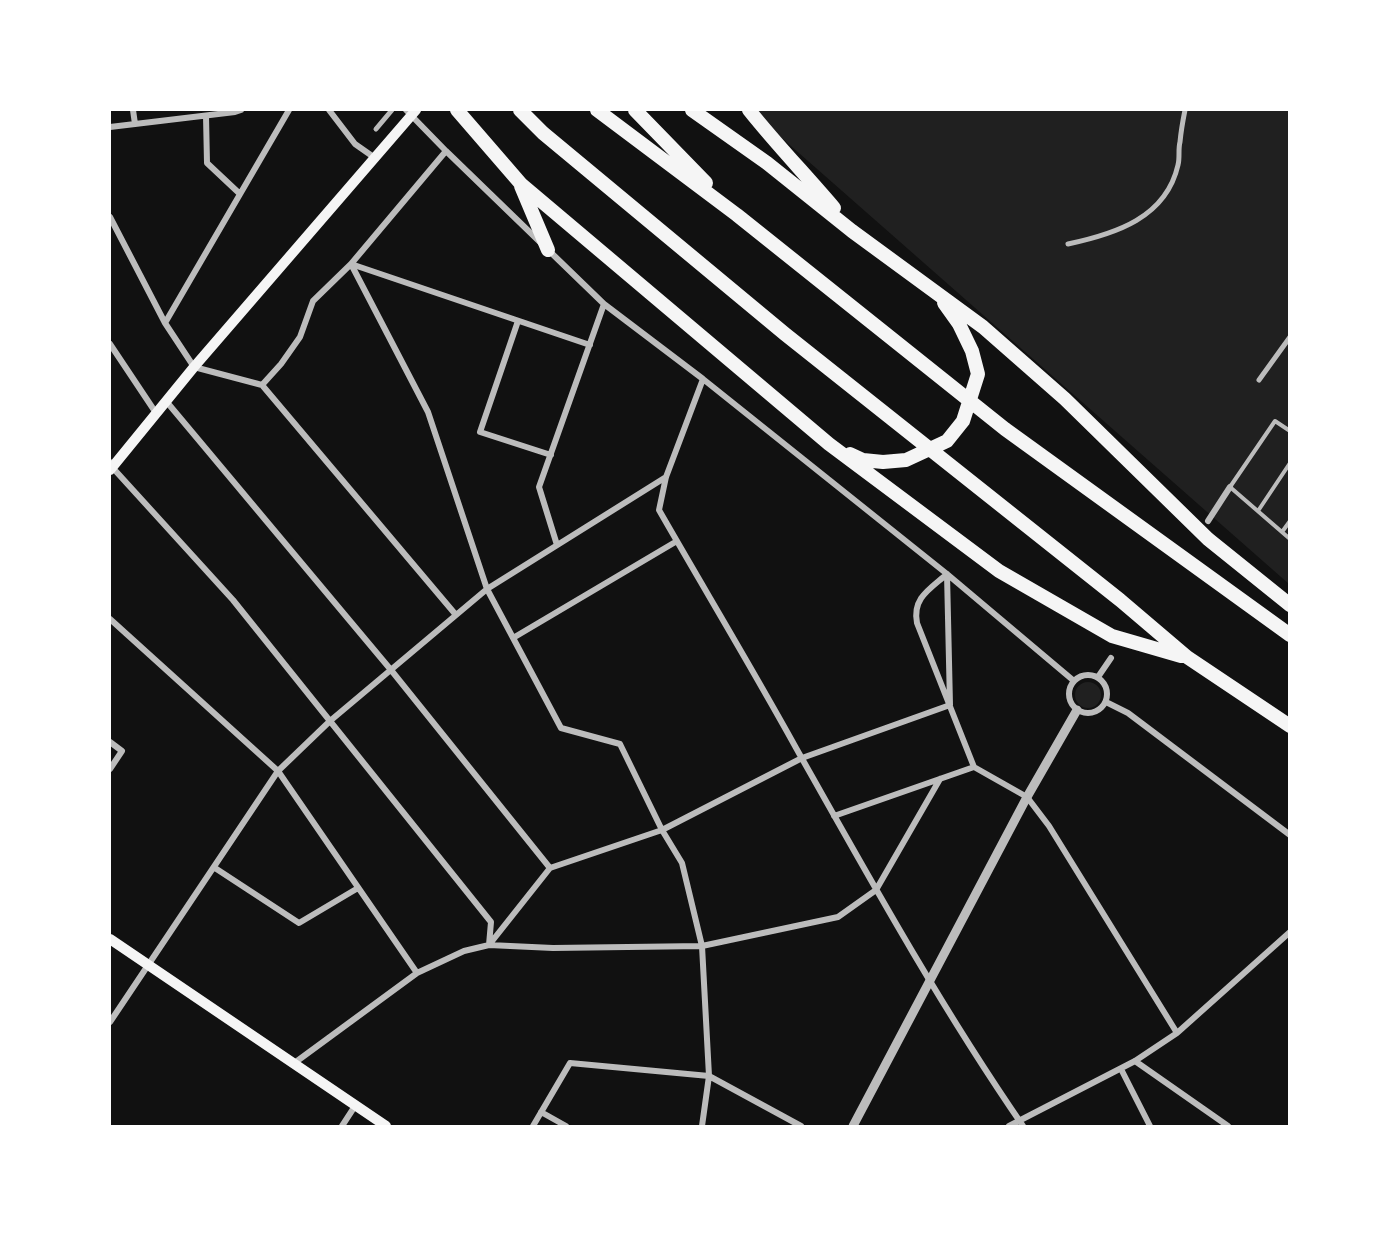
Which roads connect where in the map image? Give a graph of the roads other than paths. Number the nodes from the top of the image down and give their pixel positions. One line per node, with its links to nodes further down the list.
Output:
1 (134, 110): 16 (street)
2 (241, 110): 15 (street)
3 (289, 110): 22 (street)
4 (329, 110): 20 (street)
5 (392, 110): 18 (street)
6 (405, 110): 19 (street)
7 (416, 110): 20 (main road)
8 (457, 110): 21 (highway)
9 (520, 110): 63 (highway)
10 (597, 110): 23 (highway)
11 (635, 110): 23 (highway)
12 (692, 110): 25 (highway)
13 (749, 110): 25 (highway)
14 (1185, 110): 26 (street)
15 (206, 116): 16 (street); 22 (street)
16 (135, 124): 17 (street)
17 (110, 127)
18 (376, 129)
19 (446, 151): 27 (street); 28 (street)
20 (375, 158): 36 (main road)
21 (520, 184): 27 (highway); 43 (highway)
22 (240, 194): 32 (street)
23 (736, 215): 61 (highway)
24 (110, 217): 32 (street)
25 (852, 231): 29 (highway)
26 (1068, 244)
27 (548, 250): 30 (street)
28 (351, 264): 31 (street); 39 (street); 57 (street)
29 (938, 294): 43 (highway); 58 (highway)
30 (604, 304): 35 (street); 37 (street)
31 (518, 321): 35 (street); 44 (street)
32 (165, 323): 36 (street)
33 (1290, 337): 38 (street)
34 (110, 344): 41 (street)
35 (590, 345): 44 (street)
36 (194, 367): 39 (street); 40 (main road)
37 (703, 379): 47 (street); 56 (street)
38 (1259, 380)
39 (262, 385): 59 (street)
40 (166, 401): 41 (main road); 65 (street)
41 (156, 412): 46 (main road)
42 (1290, 431): 48 (lane)
43 (829, 444): 63 (highway)
44 (551, 455): 55 (street)
45 (1290, 463): 49 (lane)
46 (110, 466): 71 (street)
47 (666, 477): 54 (street); 55 (street)
48 (1230, 487): 49 (lane); 50 (street)
49 (1257, 511): 52 (lane)
50 (1208, 521)
51 (1290, 521): 52 (lane)
52 (1282, 532): 53 (lane)
53 (1290, 538)
54 (677, 541): 62 (street); 74 (street)
55 (557, 545): 57 (street)
56 (947, 574): 67 (street); 69 (street); 69 (street)
57 (487, 589): 59 (street); 62 (street)
58 (1290, 605)
59 (456, 615): 65 (street)
60 (110, 619): 77 (street)
61 (1290, 635)
62 (513, 638): 81 (street)
63 (1187, 657): 72 (highway)
64 (1111, 658): 66 (street)
65 (391, 670): 71 (street); 84 (street)
66 (1098, 677): 67 (street); 68 (street)
67 (1074, 681): 70 (street)
68 (1106, 702): 70 (street); 82 (street)
69 (951, 705): 74 (street); 75 (street)
70 (1077, 710): 79 (street)
71 (330, 721): 77 (street); 89 (street)
72 (1290, 726)
73 (110, 742): 76 (street)
74 (802, 758): 80 (street); 81 (street)
75 (974, 767): 78 (street); 79 (street)
76 (110, 769)
77 (278, 771): 83 (street); 85 (street)
78 (940, 779): 80 (street); 86 (street)
79 (1027, 797): 93 (street); 95 (street)
80 (834, 816): 86 (street)
81 (662, 830): 84 (street); 90 (street)
82 (1290, 835)
83 (215, 868): 85 (street); 91 (street)
84 (550, 868): 89 (street)
85 (358, 888): 92 (street)
86 (876, 890): 90 (street); 93 (street)
87 (1290, 932): 95 (street)
88 (110, 939): 91 (main road)
89 (489, 945): 90 (street); 92 (street)
90 (702, 946): 99 (street)
91 (148, 965): 94 (street); 97 (main road)
92 (417, 973): 97 (street)
93 (930, 982): 102 (street); 109 (street)
94 (110, 1022)
95 (1177, 1033): 96 (street)
96 (1135, 1061): 98 (street); 112 (street)
97 (293, 1064): 100 (main road)
98 (1120, 1069): 102 (street); 111 (street)
99 (709, 1076): 101 (street); 107 (street); 108 (street)
100 (356, 1106): 103 (street); 104 (main road)
101 (541, 1112): 105 (street); 106 (street)
102 (1021, 1124): 110 (street)
103 (342, 1126)
104 (386, 1126)
105 (532, 1126)
106 (566, 1126)
107 (702, 1126)
108 (801, 1126)
109 (853, 1126)
110 (1009, 1126)
111 (1150, 1126)
112 (1228, 1126)

